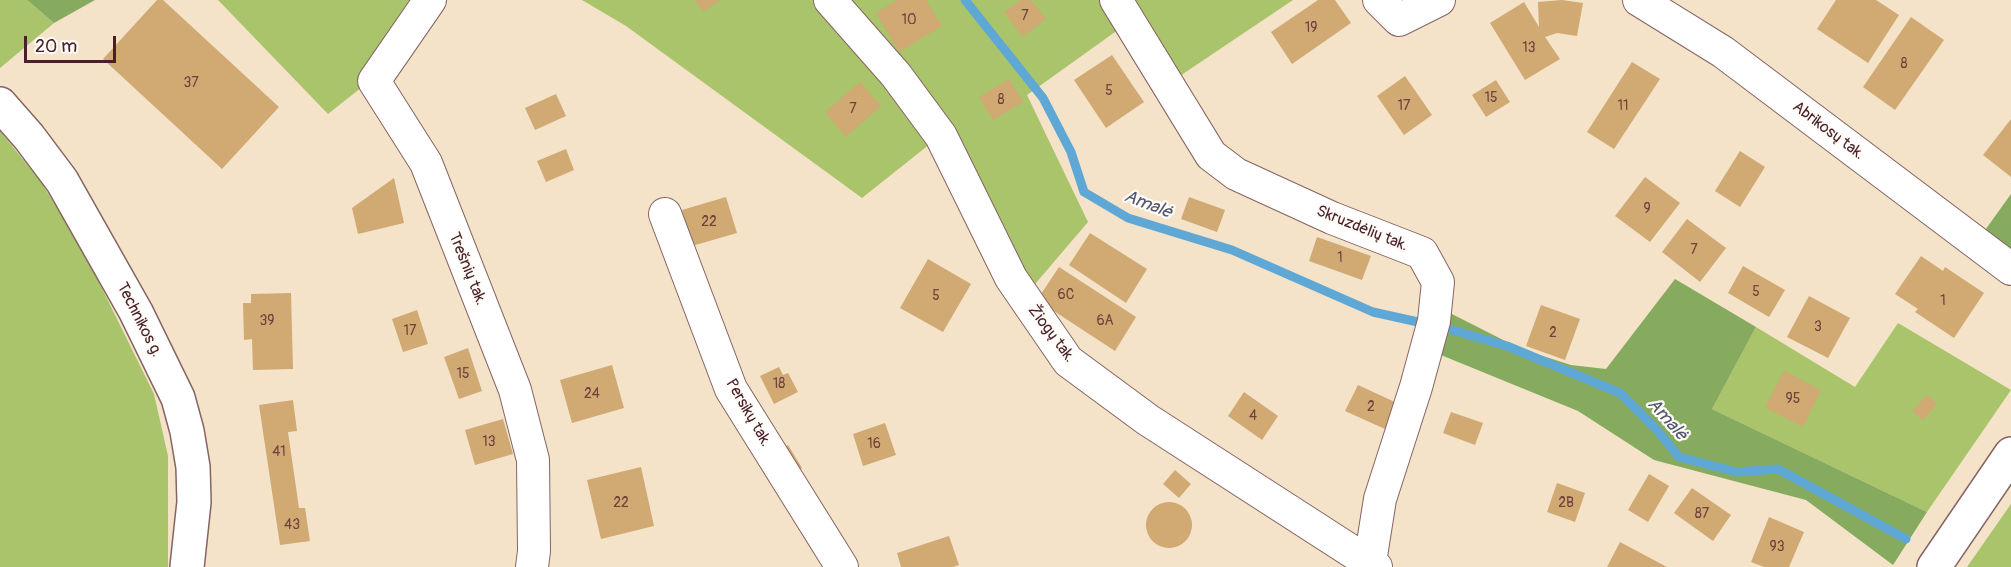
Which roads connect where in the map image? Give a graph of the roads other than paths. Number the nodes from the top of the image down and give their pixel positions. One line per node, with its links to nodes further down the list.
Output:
1 (430, 0): 13 (street, Trešnių tak.)
2 (830, 0): 11 (street, Žiogų tak.)
3 (1116, 0): 11 (street, Skruzdėlių tak.)
4 (1379, 0): 5 (street)
5 (1439, 0)
6 (1640, 0): 9 (street, Abrikosų tak.)
7 (0, 104): 12 (street, Technikos g.)
8 (665, 214): 14 (street, Persikų tak.)
9 (2011, 269)
10 (2011, 454): 15 (street)
11 (1373, 565)
12 (187, 567)
13 (532, 567)
14 (842, 567)
15 (1934, 567)

